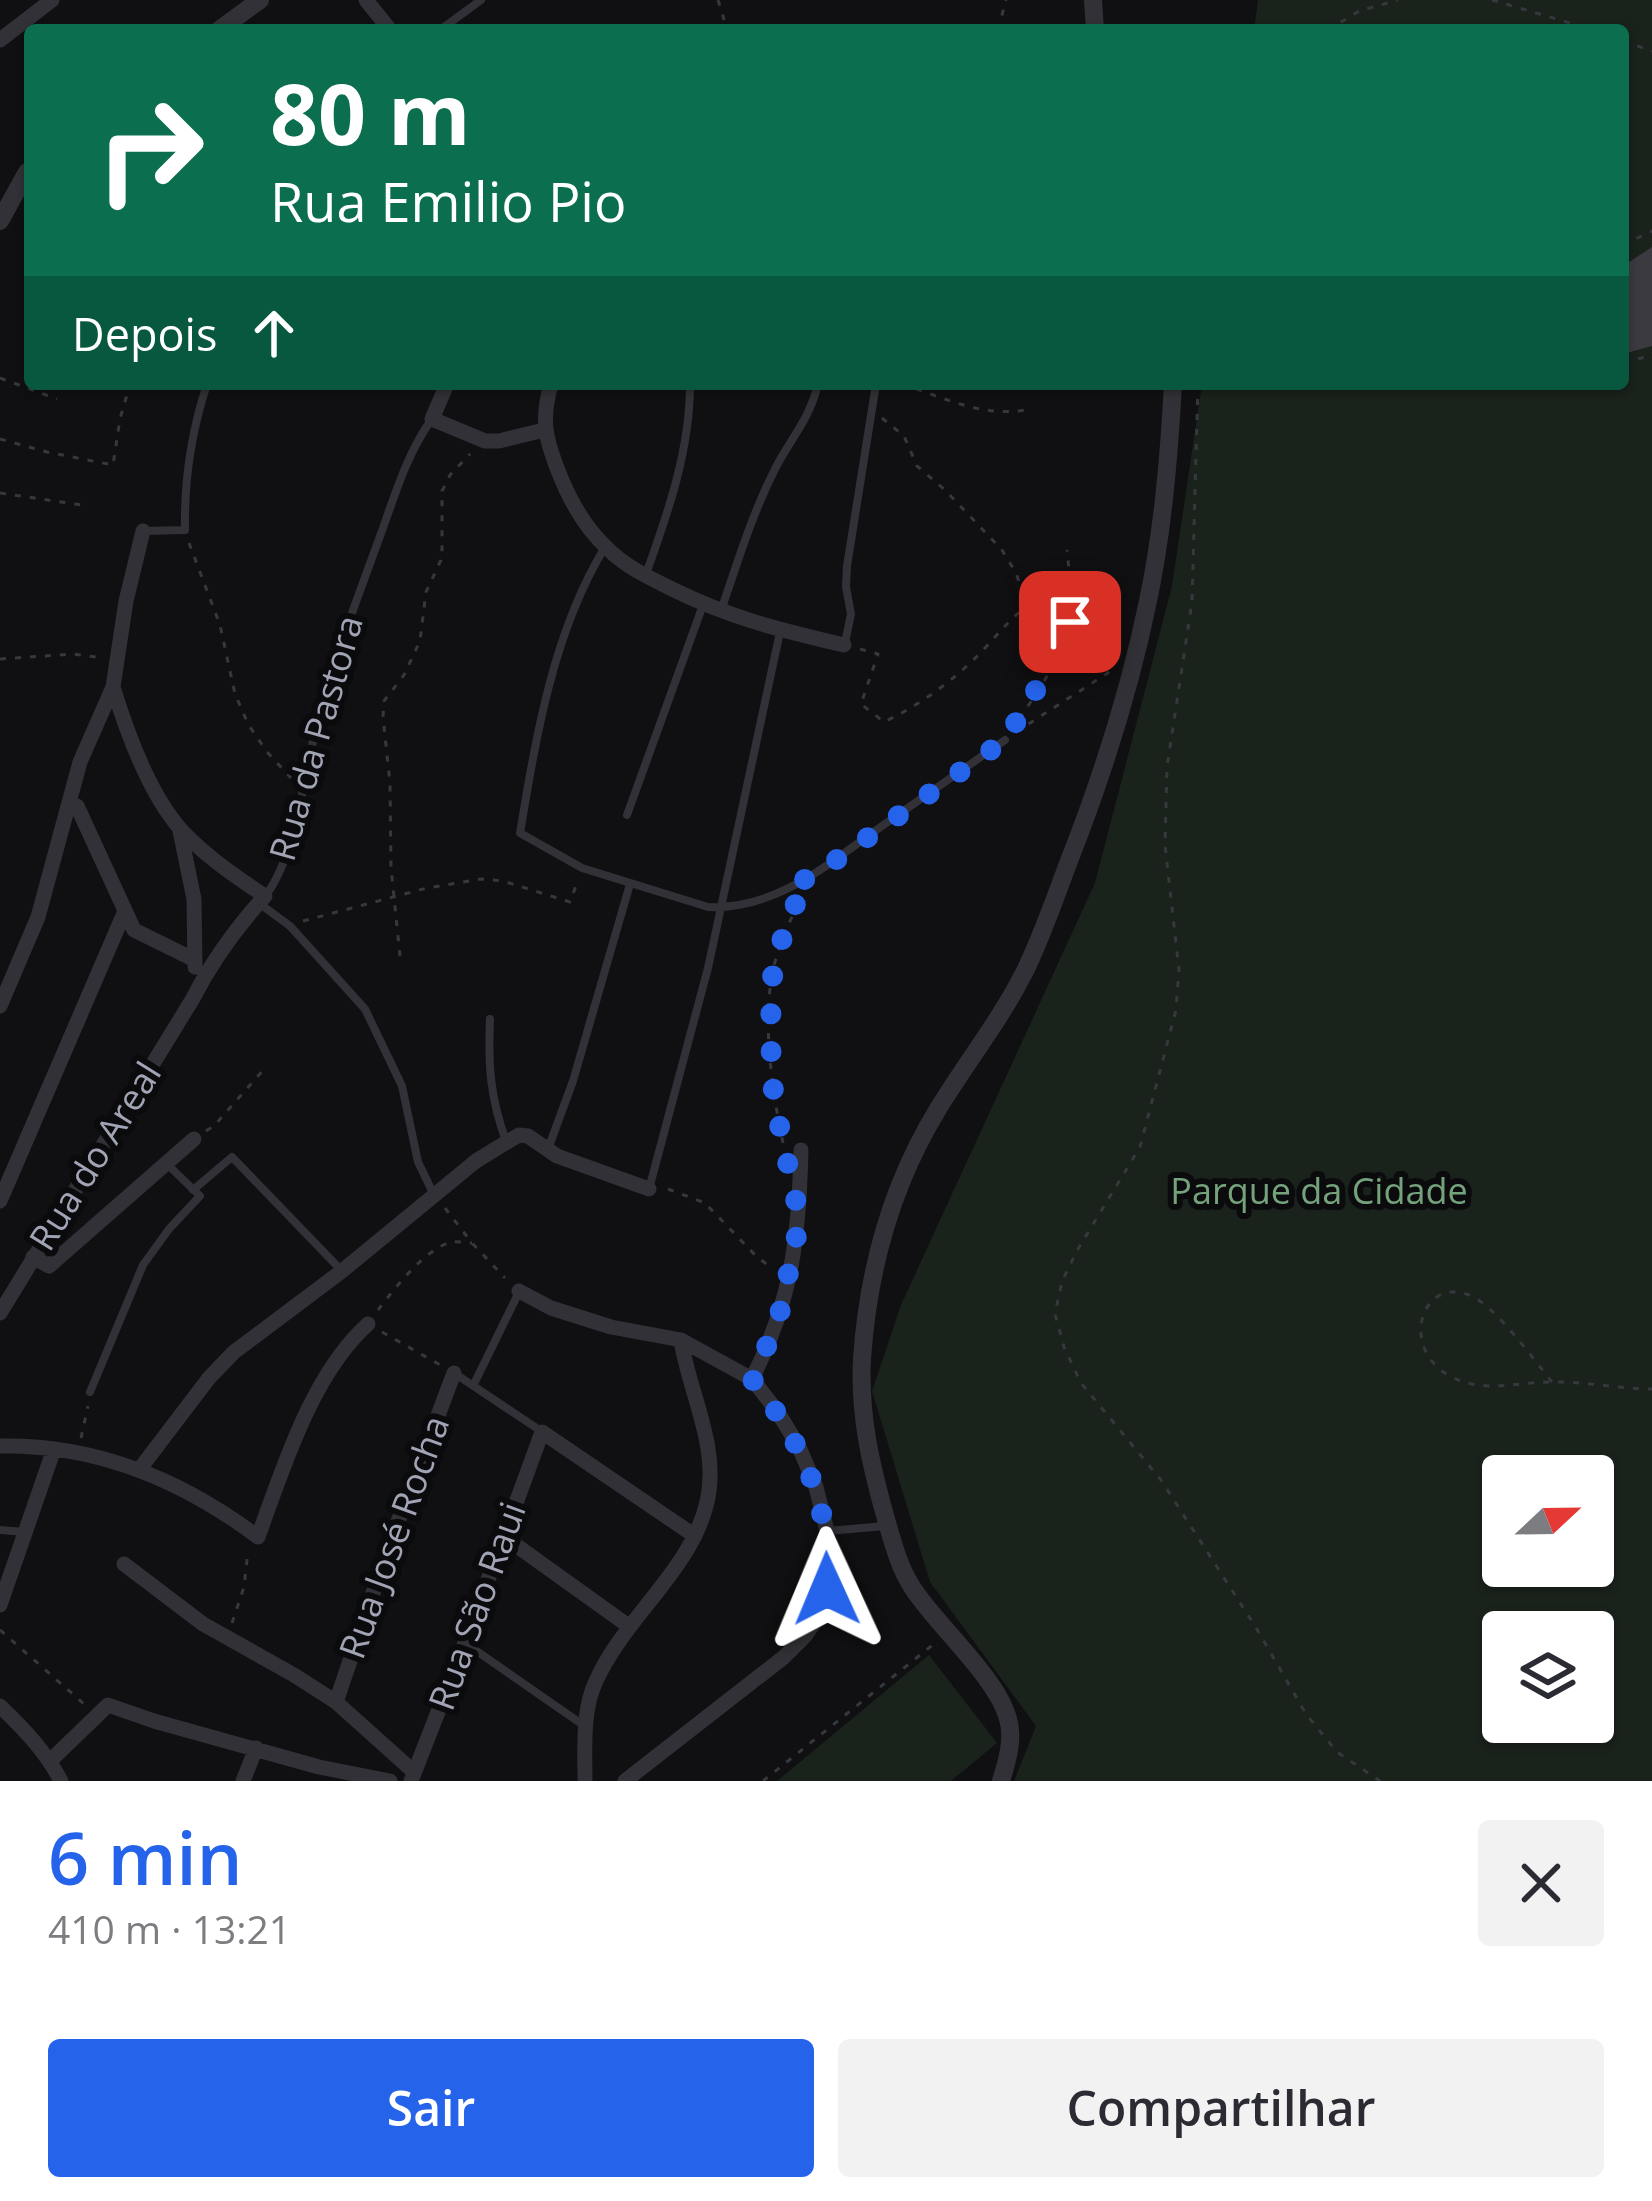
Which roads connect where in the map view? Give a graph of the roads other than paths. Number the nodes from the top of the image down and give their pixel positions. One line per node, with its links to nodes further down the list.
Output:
1 (52, 0): 8 (street)
2 (260, 0): 5 (street)
3 (366, 0): 6 (street)
4 (481, 0): 7 (lane)
5 (226, 24)
6 (385, 24)
7 (448, 24)
8 (0, 40)
9 (24, 178): 10 (street)
10 (0, 221)
11 (206, 390): 20 (lane)
12 (444, 390): 18 (street)
13 (550, 390): 19 (street)
14 (690, 390): 22 (lane)
15 (816, 390): 24 (lane)
16 (875, 390): 26 (lane)
17 (1172, 390): 63 (street)
18 (432, 418): 19 (street); 33 (lane, Rua da Pastora)
19 (544, 430): 21 (street)
20 (143, 531): 27 (street)
21 (605, 548): 22 (street); 32 (lane)
22 (645, 576): 23 (street)
23 (703, 605): 24 (street); 30 (lane)
24 (721, 612): 25 (street)
25 (780, 630): 26 (street); 34 (lane)
26 (844, 645)
27 (113, 687): 29 (street); 31 (street)
28 (1005, 740): 34 (lane)
29 (74, 800): 35 (street); 38 (street)
30 (627, 815)
31 (180, 829): 33 (street); 36 (street)
32 (630, 884): 34 (lane); 42 (lane)
33 (262, 900): 37 (street, Rua da Pastora); 47 (lane)
34 (722, 908): 45 (lane)
35 (125, 911): 36 (street); 48 (street)
36 (195, 960): 37 (street)
37 (192, 1000): 49 (street, Rua do Areal)
38 (0, 1006)
39 (490, 1019): 41 (lane)
40 (194, 1139): 44 (street)
41 (507, 1142): 42 (street); 47 (street)
42 (548, 1150): 45 (street)
43 (793, 1150): 56 (street)
44 (166, 1162): 46 (lane); 49 (street)
45 (650, 1186)
46 (193, 1190): 50 (lane); 58 (lane)
47 (434, 1195): 50 (street)
48 (0, 1201)
49 (33, 1257): 52 (street, Rua do Areal)
50 (342, 1271): 62 (street)
51 (519, 1291): 54 (street); 57 (lane, Rua José Rocha)
52 (0, 1313)
53 (368, 1324): 62 (street)
54 (681, 1340): 56 (street); 67 (street)
55 (454, 1373): 57 (lane); 73 (street, Rua José Rocha)
56 (752, 1379): 65 (street)
57 (473, 1386): 59 (lane)
58 (90, 1392)
59 (542, 1432): 67 (street); 68 (street, Rua São Raui)
60 (0, 1446): 61 (street)
61 (54, 1449): 62 (street); 66 (street)
62 (139, 1470)
63 (888, 1526): 65 (lane); 85 (street)
64 (0, 1530): 66 (lane)
65 (826, 1531): 84 (street)
66 (26, 1532): 70 (street)
67 (695, 1536): 71 (street)
68 (503, 1537): 71 (street); 72 (street, Rua São Raui)
69 (124, 1564): 73 (street)
70 (0, 1605)
71 (630, 1627): 75 (street)
72 (465, 1643): 75 (lane); 78 (street, Rua São Raui)
73 (336, 1702): 78 (street)
74 (0, 1706): 77 (street)
75 (587, 1728): 83 (street)
76 (256, 1748): 77 (street); 79 (street); 81 (street)
77 (50, 1761): 80 (street)
78 (412, 1776)
79 (369, 1780): 82 (street)
80 (61, 1781)
81 (243, 1781)
82 (391, 1781)
83 (585, 1781)
84 (625, 1781)
85 (1001, 1781)

